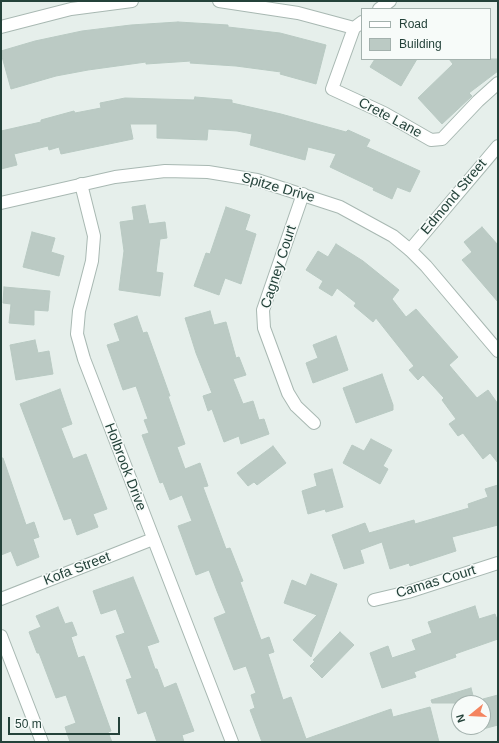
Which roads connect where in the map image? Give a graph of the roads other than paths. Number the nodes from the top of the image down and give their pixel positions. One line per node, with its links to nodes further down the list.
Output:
1 (132, 1): 6 (street)
2 (219, 1): 5 (street)
3 (390, 1): 4 (street)
4 (380, 8)
5 (358, 25): 7 (street, Crete Lane)
6 (1, 27)
7 (498, 83)
8 (498, 146): 12 (street, Edmond Street)
9 (81, 184): 10 (street, Spitze Drive); 11 (street, Spitze Drive); 15 (street, Holbrook Drive)
10 (303, 194): 12 (street, Spitze Drive); 14 (street, Cagney Court)
11 (1, 202)
12 (410, 250): 13 (street, Spitze Drive)
13 (498, 351)
14 (314, 423)
15 (153, 539): 17 (street, Kofa Street); 21 (street, Holbrook Drive)
16 (498, 562): 18 (street, Camas Court)
17 (1, 599)
18 (374, 600)
19 (1, 636): 20 (street)
20 (38, 741)
21 (232, 742)

